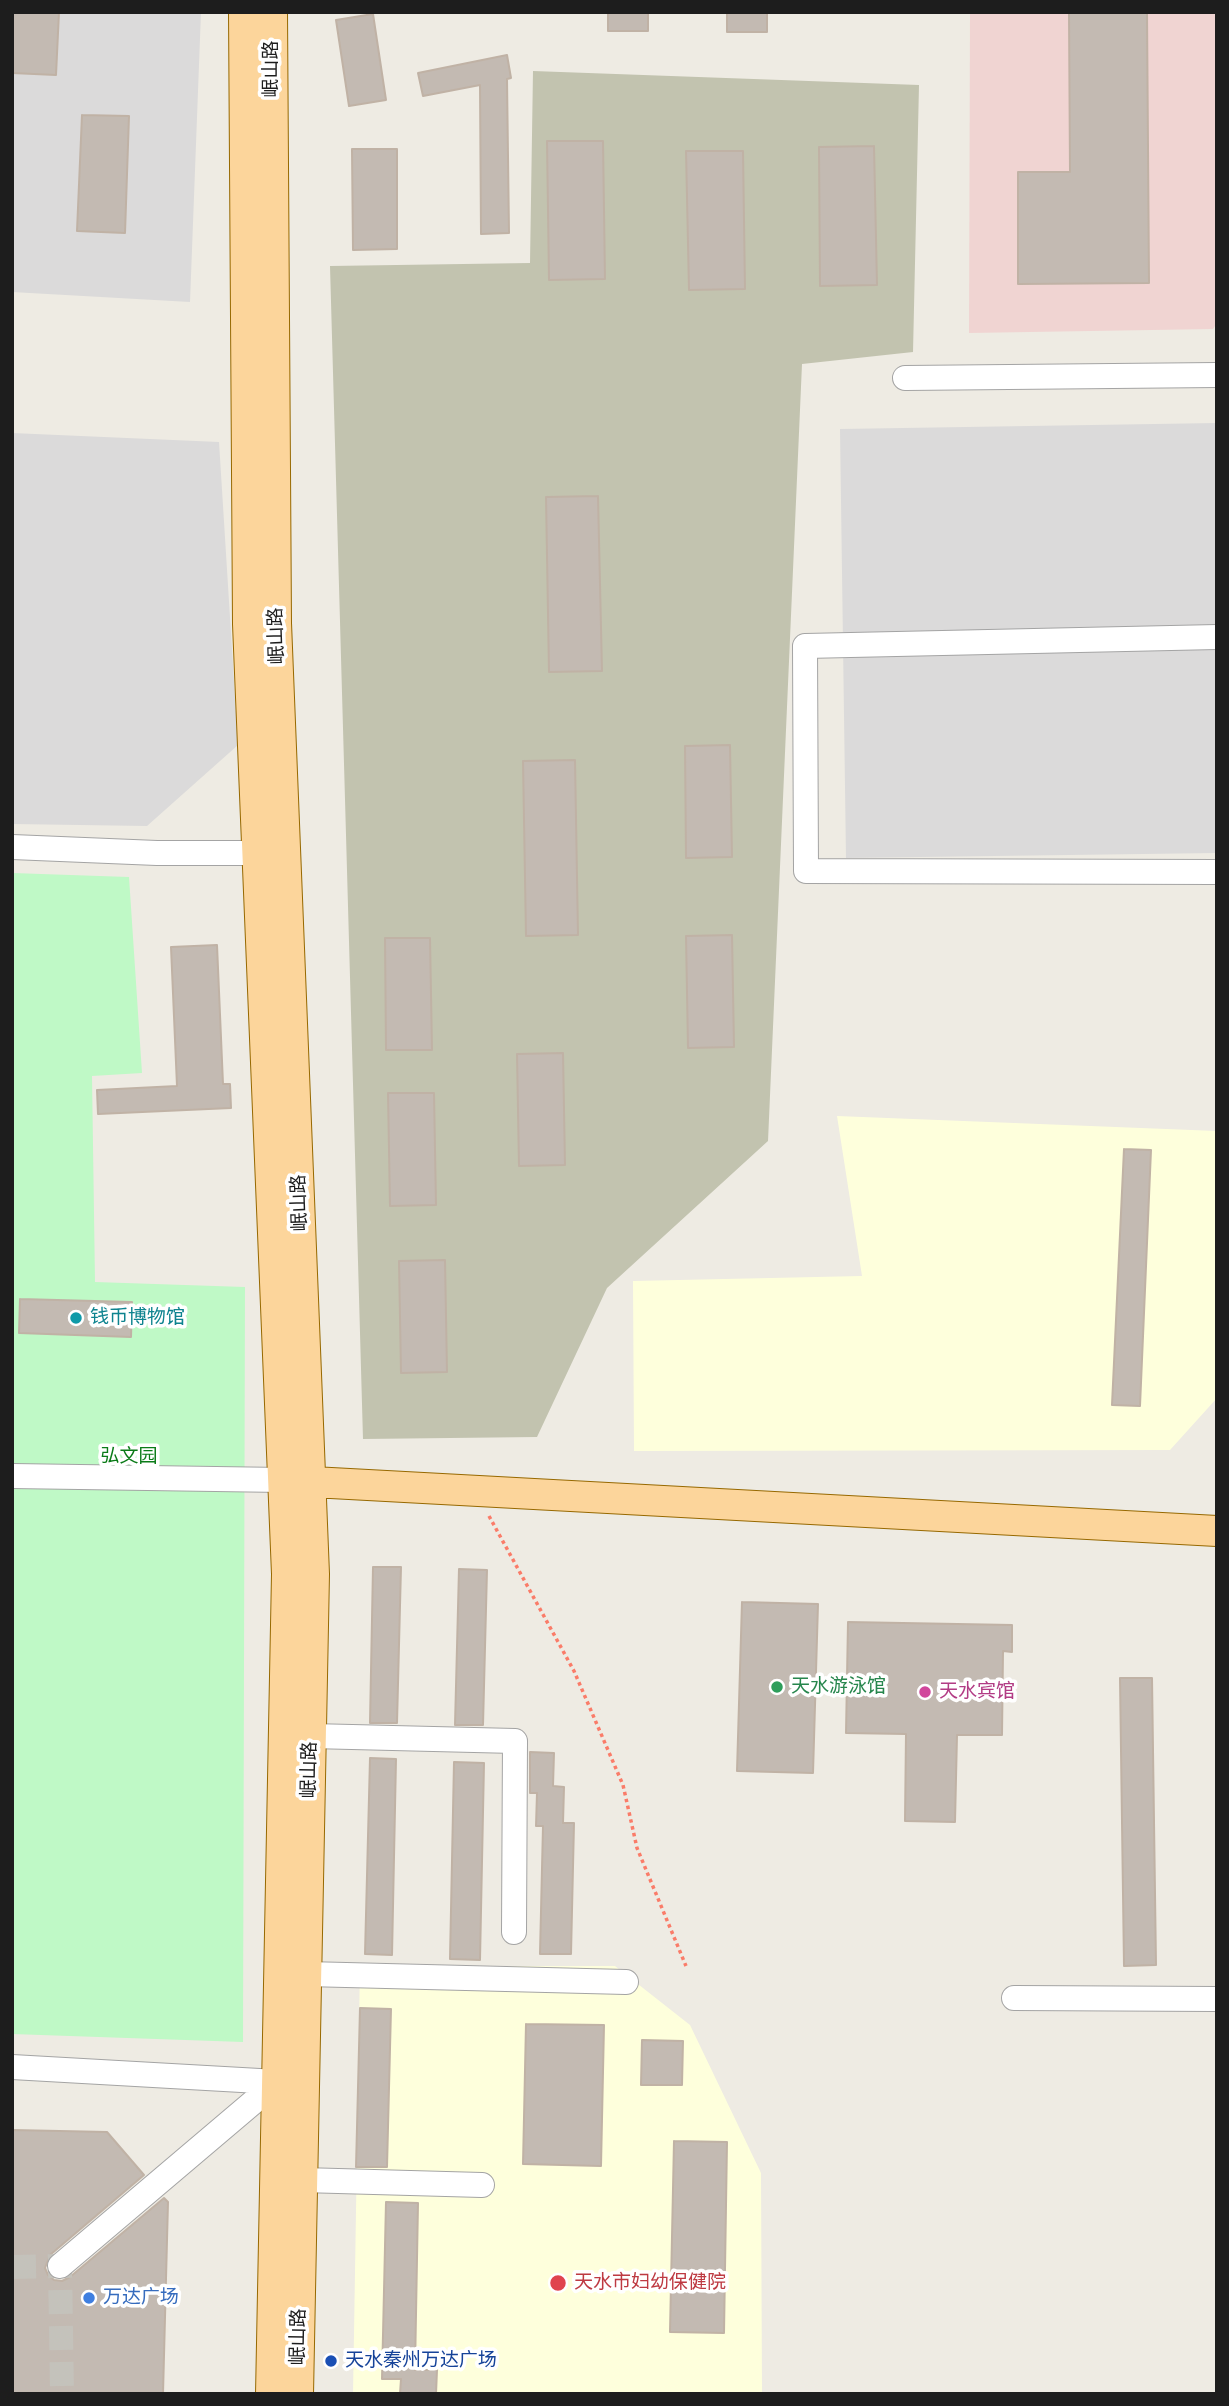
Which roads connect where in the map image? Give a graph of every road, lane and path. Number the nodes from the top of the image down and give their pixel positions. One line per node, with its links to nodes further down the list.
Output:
1 (244, 12): 7 (main road, 岷山路)
2 (272, 12): 7 (main road, 岷山路)
3 (1217, 375): 4 (street)
4 (905, 378)
5 (1217, 637): 8 (street)
6 (12, 847): 7 (street)
7 (271, 853): 10 (main road, 岷山路)
8 (1217, 872)
9 (12, 1476): 10 (street)
10 (297, 1481): 11 (main road); 13 (main road, 岷山路); 21 (main road, 岷山路)
11 (475, 1490): 12 (main road); 15 (path)
12 (1217, 1531)
13 (311, 1736): 14 (street); 16 (main road, 岷山路)
14 (514, 1932)
15 (686, 1966)
16 (306, 1974): 17 (street); 22 (main road, 岷山路)
17 (626, 1982)
18 (1014, 1998): 19 (street)
19 (1217, 1998)
20 (12, 2067): 21 (street)
21 (277, 2082): 24 (street); 25 (main road, 岷山路)
22 (302, 2180): 23 (street); 26 (main road, 岷山路)
23 (482, 2185)
24 (60, 2266)
25 (271, 2394)
26 (298, 2394)

